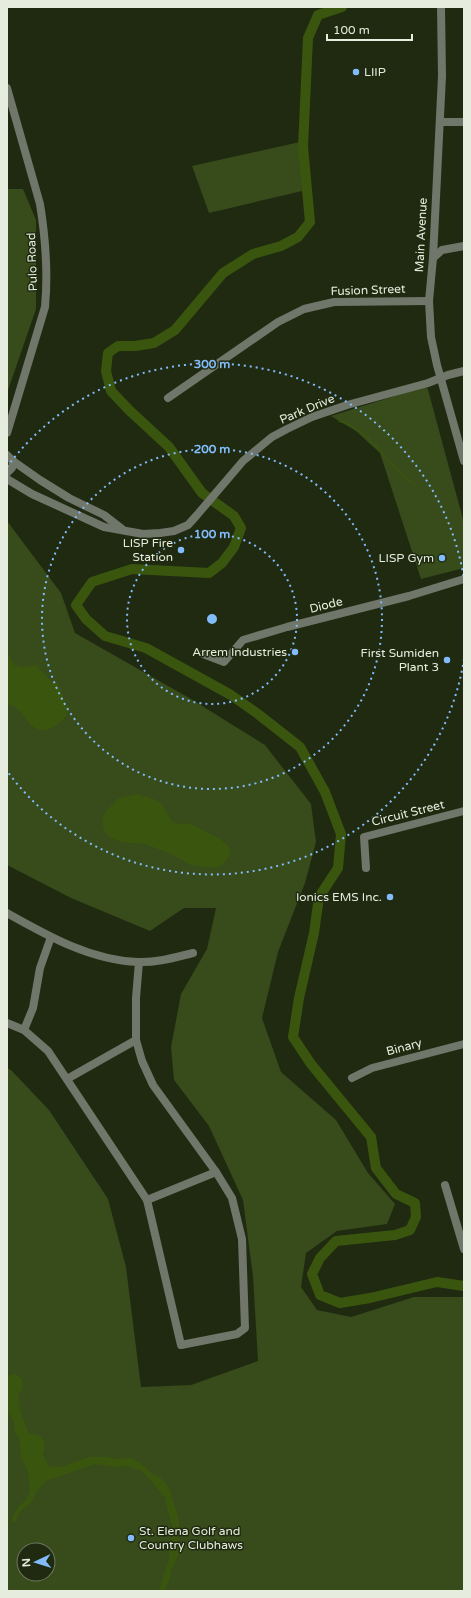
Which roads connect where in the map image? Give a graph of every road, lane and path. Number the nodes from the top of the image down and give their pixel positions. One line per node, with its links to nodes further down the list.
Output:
1 (441, 7): 4 (street, Main Avenue)
2 (7, 88): 3 (street, Pulo Road)
3 (10, 107): 12 (street, Pulo Road)
4 (440, 122): 5 (street); 7 (street, Main Avenue)
5 (464, 122)
6 (464, 246): 7 (street)
7 (432, 258): 8 (street, Main Avenue)
8 (429, 301): 10 (street, Main Avenue); 11 (street, Fusion Street)
9 (464, 371): 10 (street, Park Drive)
10 (440, 379): 14 (street, Main Avenue); 20 (street, Park Drive)
11 (168, 398)
12 (7, 434)
13 (7, 455): 15 (street, Park Drive)
14 (464, 461)
15 (13, 462): 16 (street); 18 (street, Park Drive)
16 (7, 473)
17 (7, 479): 19 (street, Park Drive)
18 (40, 480): 19 (street); 20 (street, Park Drive)
19 (28, 490): 20 (street, Park Drive)
20 (122, 530)
21 (464, 579): 22 (street, Diode)
22 (203, 654)
23 (464, 811): 24 (street, Circuit Street)
24 (366, 868)
25 (7, 913): 26 (street)
26 (51, 938): 28 (street); 30 (street)
27 (193, 952): 28 (street)
28 (139, 962): 31 (street)
29 (7, 1023): 30 (street)
30 (24, 1030): 34 (street)
31 (136, 1040): 34 (street); 35 (street)
32 (464, 1044): 33 (street, Binary)
33 (352, 1078)
34 (67, 1079): 37 (street)
35 (216, 1172): 37 (street); 37 (street)
36 (445, 1185): 38 (street)
37 (147, 1200)
38 (464, 1249)

